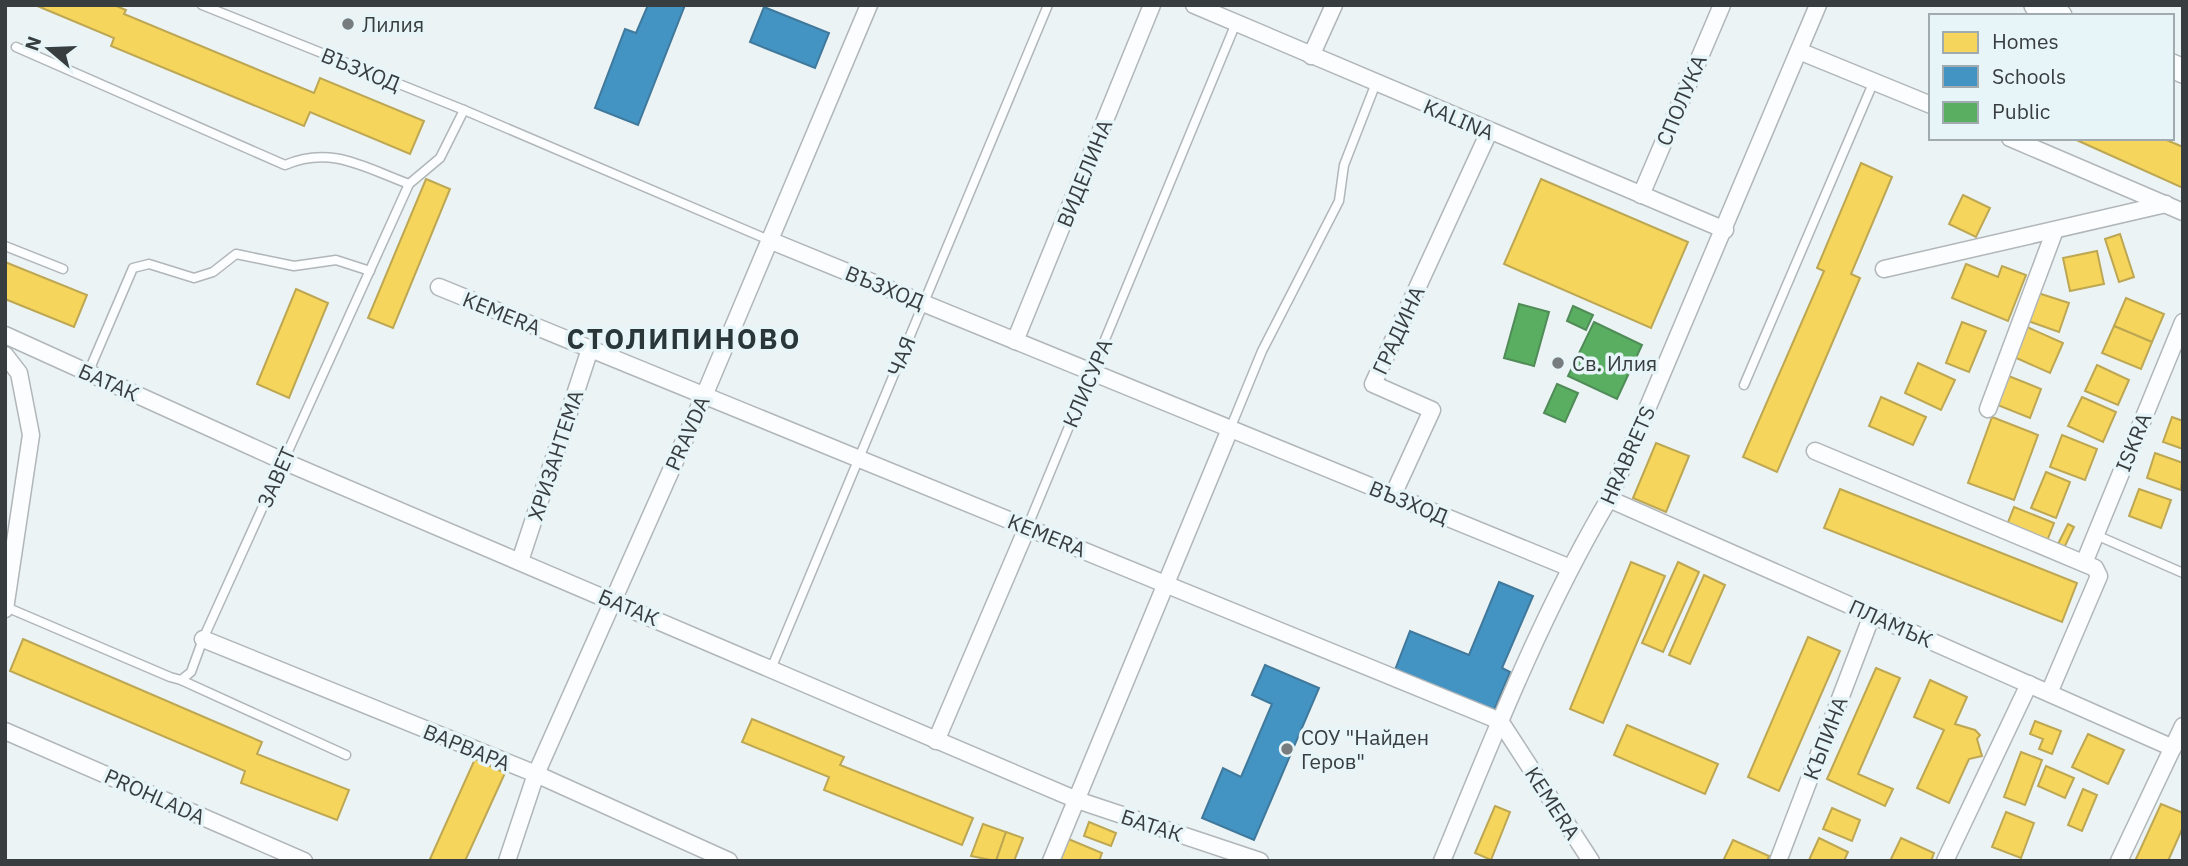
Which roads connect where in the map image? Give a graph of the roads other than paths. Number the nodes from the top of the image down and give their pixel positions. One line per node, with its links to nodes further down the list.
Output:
1 (202, 5): 18 (lane, ВЪЗХОД)
2 (869, 5): 27 (street, PRAVDA)
3 (1048, 5): 33 (lane, ЧАЯ)
4 (1152, 5): 36 (street, ВИДЕЛИНА)
5 (1334, 5): 14 (street)
6 (1721, 5): 22 (street, СПОЛУКА)
7 (1818, 5): 13 (street, HRABRETS)
8 (2036, 5): 10 (street)
9 (1198, 6): 11 (street, KALINA)
10 (2056, 14)
11 (1236, 23): 14 (street, KALINA); 39 (lane, КЛИСУРА)
12 (16, 47): 21 (lane)
13 (1799, 51): 15 (street); 25 (street, HRABRETS)
14 (1311, 55): 16 (street, KALINA)
15 (1874, 81): 17 (street); 41 (lane)
16 (1376, 83): 19 (street, KALINA); 44 (lane)
17 (1929, 103)
18 (464, 110): 21 (lane, ЗАВЕТ); 27 (lane, ВЪЗХОД)
19 (1489, 132): 22 (street, KALINA); 48 (street, ГРАДИНА)
20 (2015, 140): 23 (street)
21 (409, 184): 31 (lane, ЗАВЕТ)
22 (1641, 195): 25 (street, KALINA)
23 (2166, 204): 24 (street); 26 (street)
24 (2183, 212)
25 (1725, 230): 49 (street, HRABRETS)
26 (2055, 230): 30 (street); 43 (street)
27 (769, 240): 33 (street, ВЪЗХОД); 42 (street, PRAVDA)
28 (5, 246): 29 (lane)
29 (63, 269)
30 (1884, 269)
31 (370, 271): 40 (lane); 47 (lane, ЗАВЕТ)
32 (439, 287): 37 (street, KEMERA)
33 (922, 303): 36 (street, ВЪЗХОД); 46 (lane, ЧАЯ)
34 (2183, 321): 51 (street, ISKRA)
35 (5, 335): 40 (street, БАТАК)
36 (1015, 341): 39 (street, ВЪЗХОД)
37 (590, 349): 42 (street, KEMERA); 52 (street, ХРИЗАНТЕМА)
38 (5, 355): 58 (street)
39 (1092, 372): 44 (street, ВЪЗХОД); 50 (lane, КЛИСУРА)
40 (88, 373): 47 (street, БАТАК)
41 (1744, 385)
42 (704, 396): 46 (street, KEMERA); 57 (street, PRAVDA)
43 (1988, 409)
44 (1230, 429): 48 (street, ВЪЗХОД); 56 (street)
45 (1815, 451): 53 (street)
46 (860, 459): 50 (street, KEMERA); 61 (lane, ЧАЯ)
47 (283, 461): 52 (street, БАТАК); 60 (lane, ЗАВЕТ)
48 (1393, 495): 54 (street, ВЪЗХОД)
49 (1609, 499): 54 (street, HRABRETS); 59 (street, ПЛАМЪК)
50 (1027, 528): 56 (street, KEMERA); 68 (street, КЛИСУРА)
51 (2095, 535): 53 (street, ISKRA); 55 (lane)
52 (520, 561): 57 (street, БАТАК)
53 (2084, 563): 64 (street)
54 (1568, 567): 65 (street, HRABRETS)
55 (2183, 573)
56 (1165, 584): 65 (street, KEMERA); 72 (street)
57 (612, 600): 61 (street, БАТАК); 71 (street, PRAVDA)
58 (5, 608): 62 (lane)
59 (1872, 615): 63 (street, ПЛАМЪК); 80 (street, КЪПИНА)
60 (203, 639): 62 (lane, ЗАВЕТ); 71 (street, ВАРВАРА)
61 (771, 668): 68 (street, БАТАК)
62 (181, 680): 70 (lane)
63 (2029, 684): 64 (street, ПЛАМЪК); 81 (street)
64 (2049, 693): 69 (street, ПЛАМЪК)
65 (1500, 721): 78 (street, HRABRETS); 79 (street, KEMERA)
66 (2183, 726): 69 (street)
67 (5, 731): 74 (street, PROHLADA)
68 (936, 741): 72 (street, БАТАК)
69 (2173, 748): 82 (street)
70 (346, 755)
71 (536, 775): 75 (street, PRAVDA); 76 (street, ВАРВАРА)
72 (1077, 800): 73 (street, БАТАК); 77 (street)
73 (1251, 859)
74 (304, 861)
75 (506, 861)
76 (729, 861)
77 (1051, 861)
78 (1442, 861)
79 (1591, 861)
80 (1778, 861)
81 (1945, 861)
82 (2119, 861)

